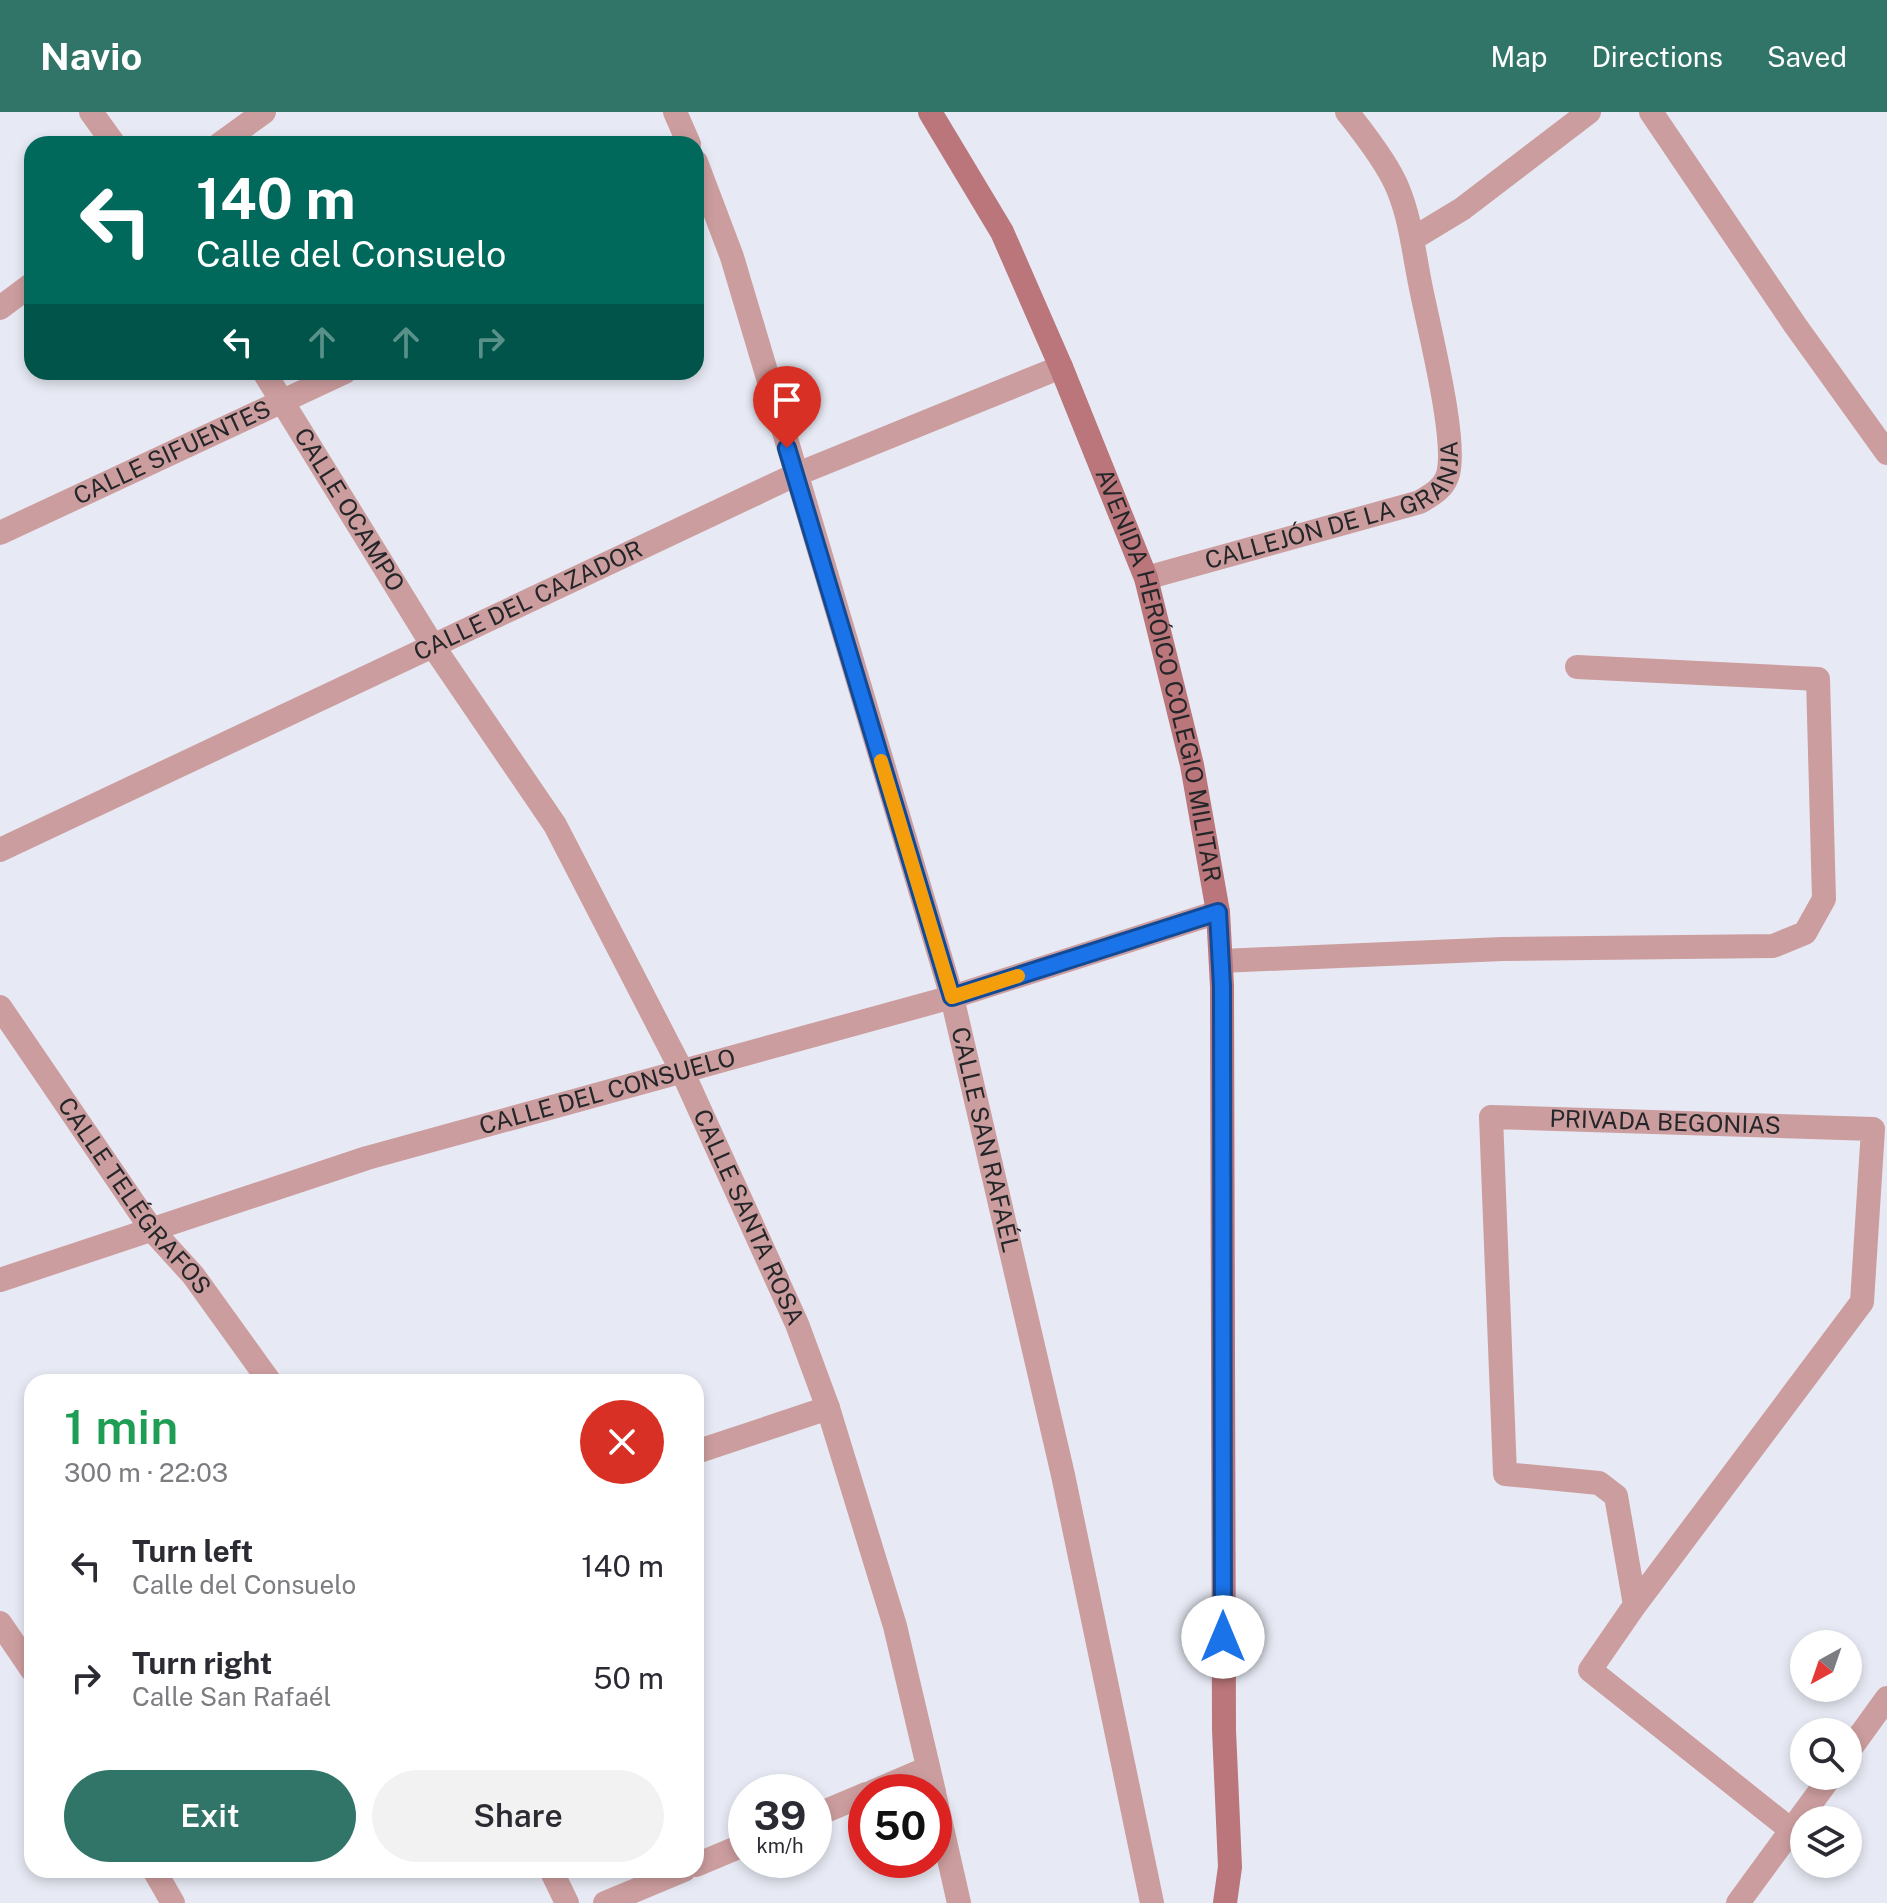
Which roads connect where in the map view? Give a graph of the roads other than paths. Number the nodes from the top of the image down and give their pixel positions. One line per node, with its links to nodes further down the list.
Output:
1 (91, 112): 8 (street)
2 (264, 112): 9 (street)
3 (675, 112): 10 (street)
4 (930, 112): 15 (main road, AVENIDA HERÓICO COLEGIO MILITAR)
5 (1347, 112): 12 (street, CALLEJÓN DE LA GRANJA)
6 (1589, 112): 12 (street)
7 (1650, 112): 19 (street)
8 (108, 136)
9 (231, 136)
10 (686, 136)
11 (705, 213): 20 (street, CALLE SAN RAFAÉL)
12 (1414, 238): 22 (street, CALLEJÓN DE LA GRANJA)
13 (24, 290): 14 (street)
14 (0, 308)
15 (1061, 367): 20 (street, CALLE DEL CAZADOR); 22 (main road, AVENIDA HERÓICO COLEGIO MILITAR)
16 (269, 380): 18 (street, CALLE OCAMPO)
17 (327, 380): 18 (street, CALLE SIFUENTES)
18 (281, 400): 21 (street, CALLE SIFUENTES); 23 (street, CALLE OCAMPO)
19 (1887, 453)
20 (795, 475): 23 (street, CALLE DEL CAZADOR); 28 (street, CALLE SAN RAFAÉL)
21 (0, 533)
22 (1146, 578): 26 (main road, AVENIDA HERÓICO COLEGIO MILITAR)
23 (433, 646): 25 (street, CALLE DEL CAZADOR); 30 (street, CALLE SANTA ROSA)
24 (1577, 667): 27 (street)
25 (0, 850)
26 (1218, 912): 27 (main road, AVENIDA HERÓICO COLEGIO MILITAR); 28 (street, CALLE DEL CONSUELO)
27 (1221, 961): 55 (main road, AVENIDA HERÓICO COLEGIO MILITAR)
28 (952, 997): 30 (street, CALLE DEL CONSUELO); 54 (street, CALLE SAN RAFAÉL)
29 (0, 1007): 31 (street, CALLE TELÉGRAFOS)
30 (683, 1073): 31 (street, CALLE DEL CONSUELO); 34 (street, CALLE SANTA ROSA)
31 (152, 1230): 32 (street, CALLE DEL CONSUELO); 33 (street, CALLE TELÉGRAFOS)
32 (0, 1280)
33 (264, 1374)
34 (828, 1408): 35 (street); 41 (street, CALLE SANTA ROSA)
35 (704, 1449)
36 (1635, 1605): 36 (street, PRIVADA BEGONIAS); 42 (street, PRIVADA BEGONIAS)
37 (0, 1623): 38 (street)
38 (24, 1658)
39 (1887, 1698): 40 (street)
40 (1862, 1733)
41 (930, 1774)
42 (1790, 1829)
43 (1790, 1831): 56 (street)
44 (728, 1852): 45 (street)
45 (704, 1862)
46 (952, 1872): 53 (street, CALLE SANTA ROSA)
47 (159, 1878): 50 (street)
48 (555, 1878): 51 (street)
49 (665, 1878): 52 (street)
50 (173, 1903)
51 (567, 1903)
52 (605, 1903)
53 (959, 1903)
54 (1152, 1903)
55 (1225, 1903)
56 (1738, 1903)

